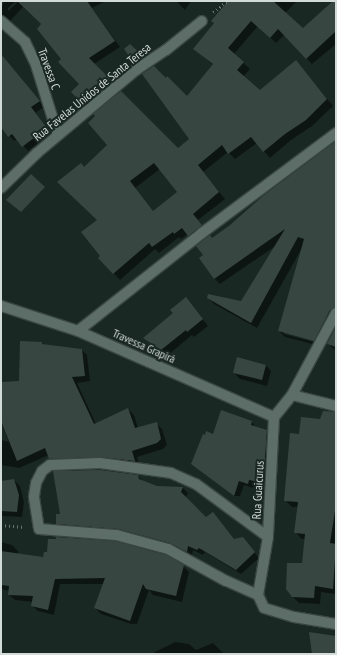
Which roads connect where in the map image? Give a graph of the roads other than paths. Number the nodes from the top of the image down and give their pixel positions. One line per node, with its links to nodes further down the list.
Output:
1 (202, 21): 4 (street, Rua Favelas Unidos de Santa Teresa)
2 (2, 24): 4 (street, Travessa C)
3 (336, 133): 8 (street)
4 (58, 135): 5 (street, Rua Favelas Unidos de Santa Teresa)
5 (1, 188)
6 (1, 306): 8 (street, Travessa Grapirá)
7 (336, 313): 9 (street)
8 (78, 331): 11 (street, Travessa Grapirá)
9 (292, 395): 10 (street); 11 (street)
10 (336, 406)
11 (274, 417): 12 (street, Rua Guaicurus)
12 (268, 538): 13 (street, Rua Guaicurus); 13 (street)
13 (258, 595): 14 (street)
14 (336, 624)

